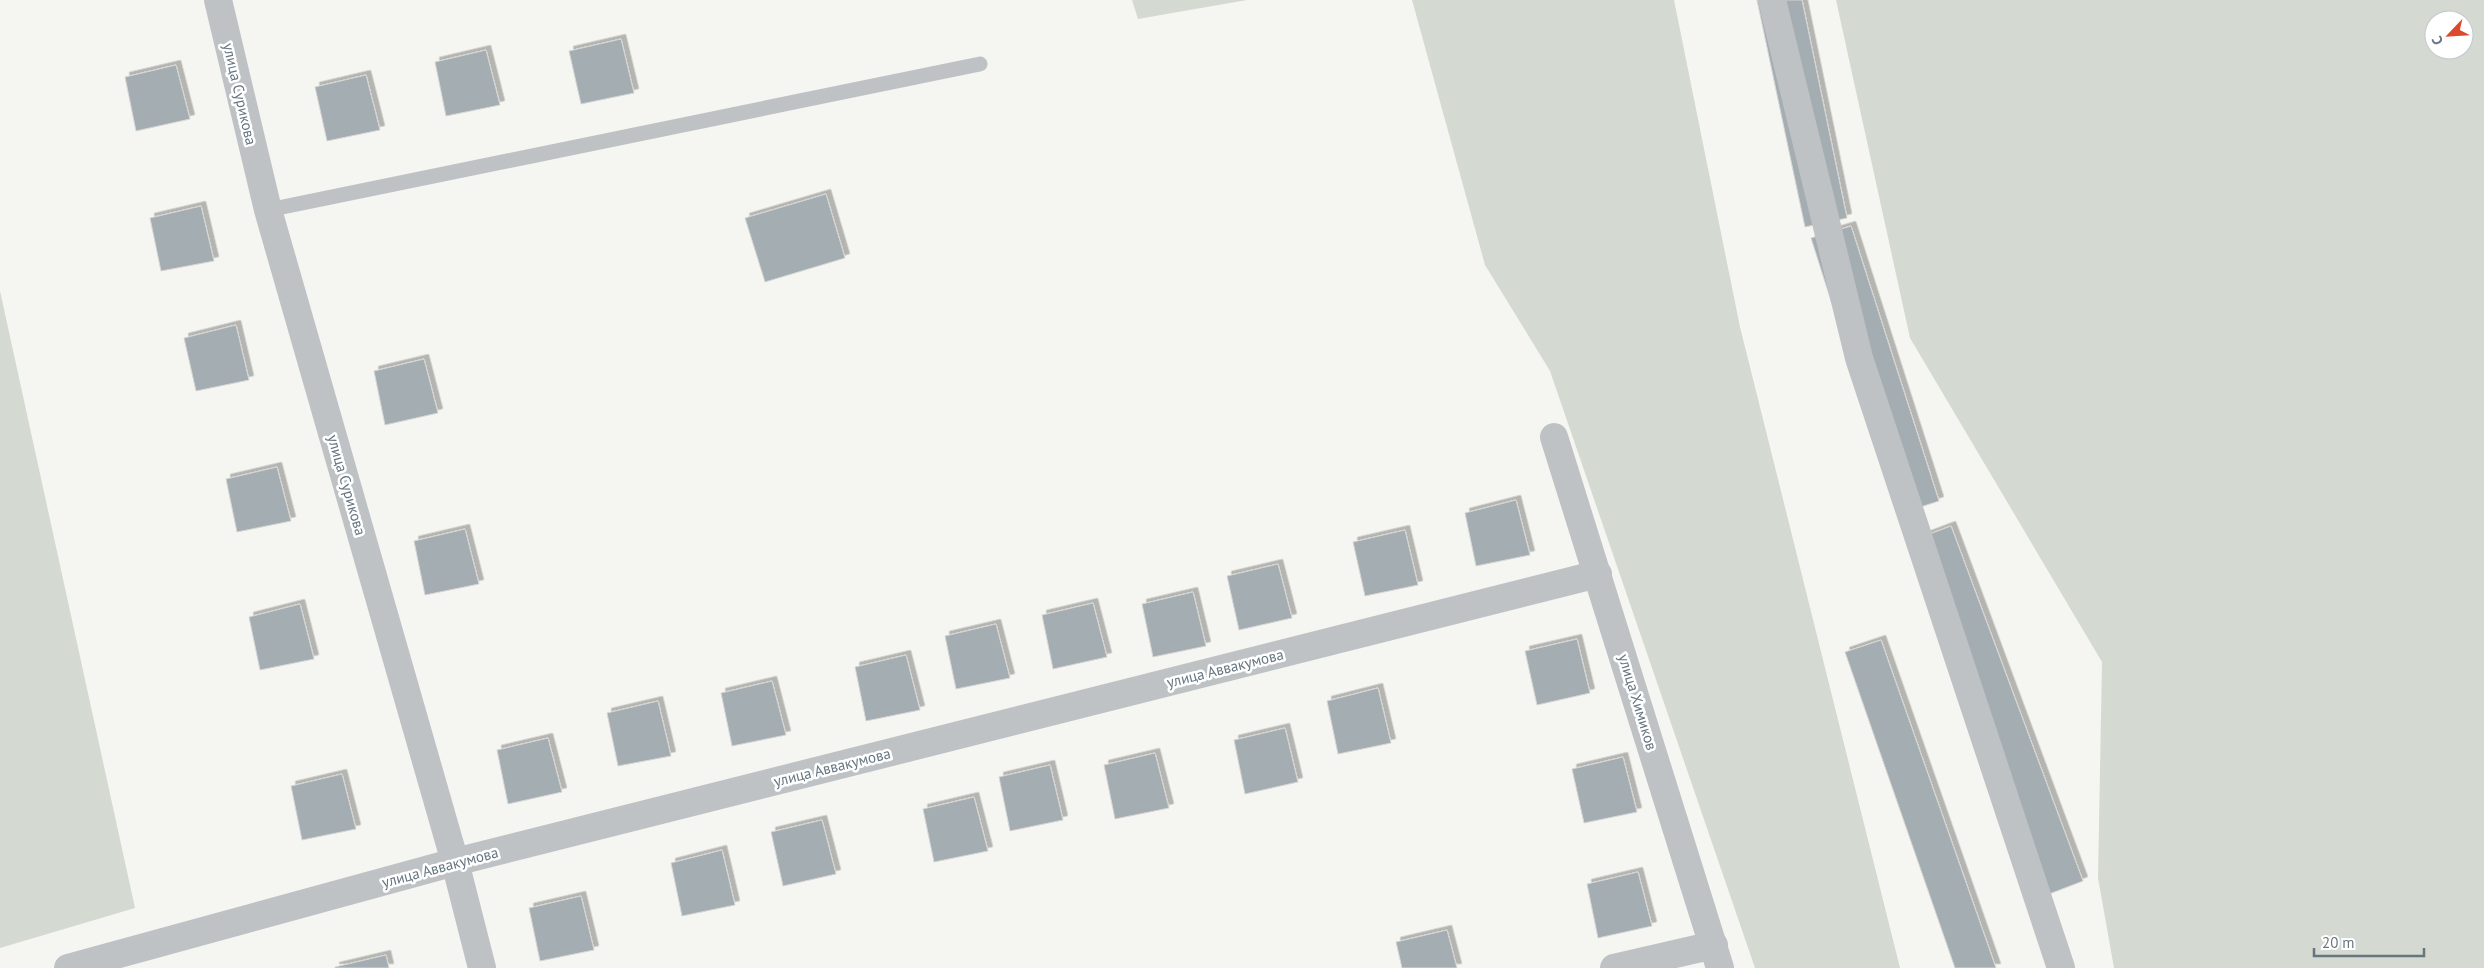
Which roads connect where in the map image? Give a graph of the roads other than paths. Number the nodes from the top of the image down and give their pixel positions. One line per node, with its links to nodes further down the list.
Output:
1 (218, 0): 4 (street, улица Сурикова)
2 (1772, 0): 12 (street)
3 (980, 64): 4 (lane)
4 (268, 210): 7 (street, улица Сурикова)
5 (1554, 437): 6 (street, улица Химиков)
6 (1598, 574): 7 (street, улица Аввакумова); 8 (street, улица Химиков)
7 (455, 862): 9 (street, улица Аввакумова); 10 (street, улица Сурикова)
8 (1717, 956): 11 (street)
9 (68, 968)
10 (482, 968)
11 (1614, 968)
12 (2061, 968)

